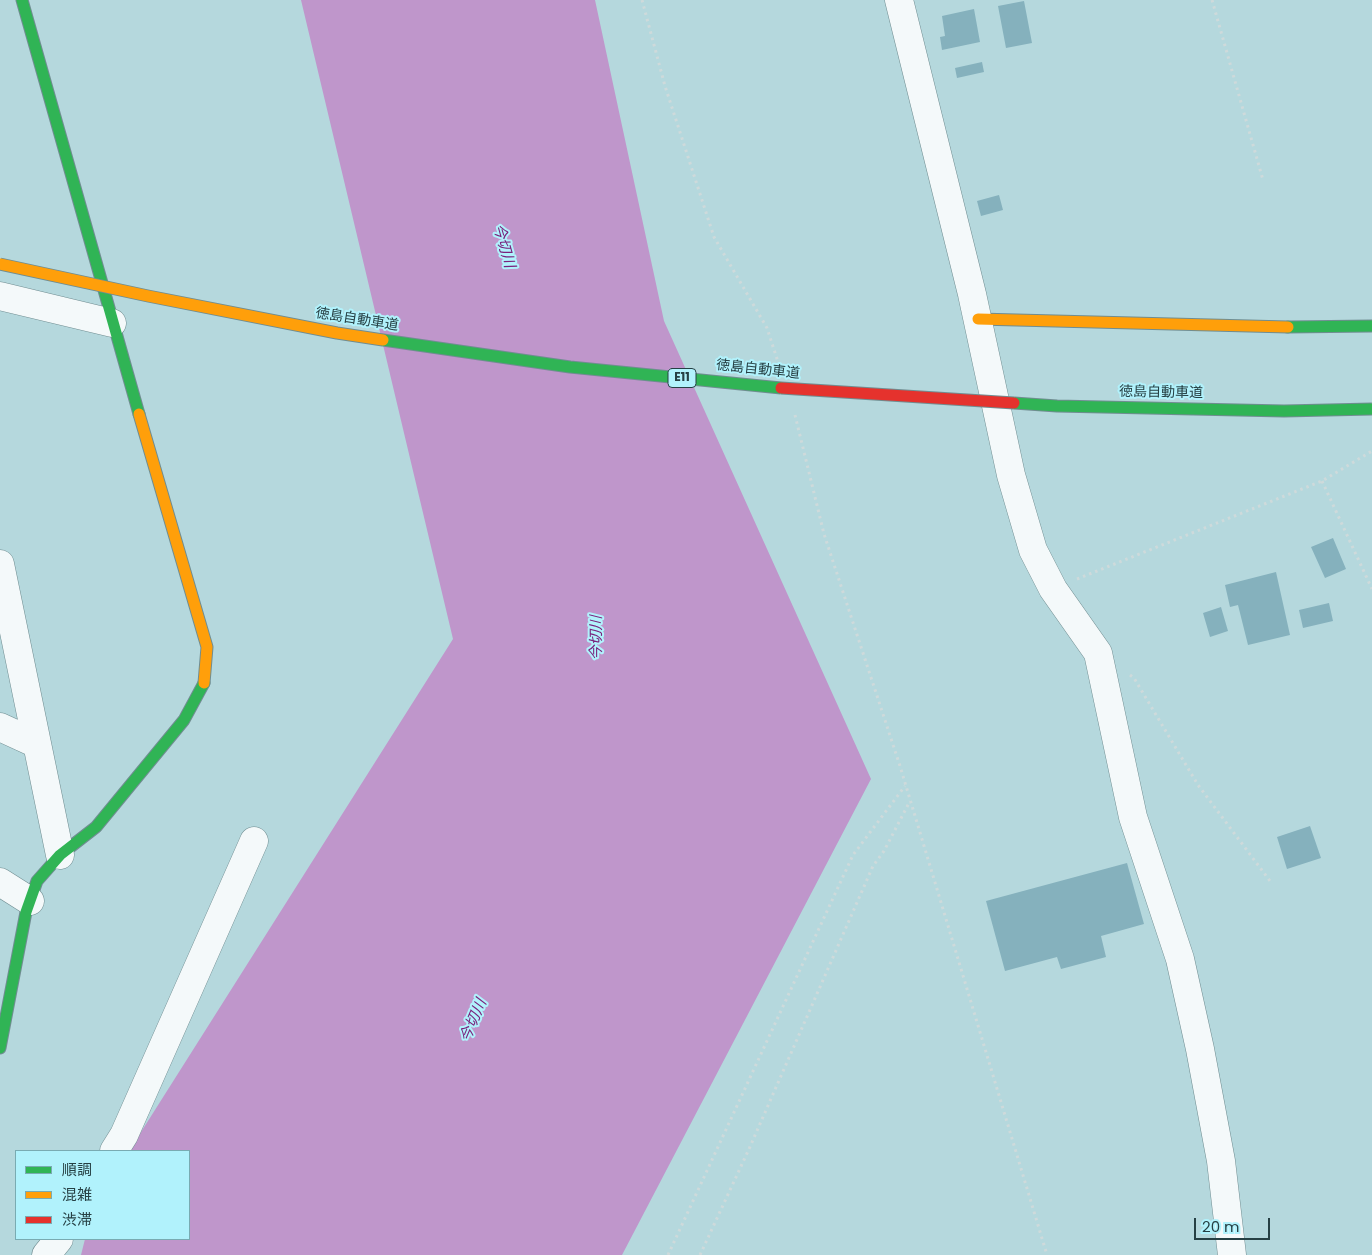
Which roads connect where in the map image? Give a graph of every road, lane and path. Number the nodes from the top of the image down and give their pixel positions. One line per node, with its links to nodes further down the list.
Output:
1 (22, 0): 9 (main road)
2 (642, 0): 11 (path)
3 (899, 0): 8 (street)
4 (1212, 0): 5 (path)
5 (1263, 180)
6 (0, 264): 12 (main road, 徳島自動車道 / E11, bridge)
7 (0, 296): 9 (street)
8 (978, 319): 10 (main road); 17 (street)
9 (112, 323): 25 (main road)
10 (1372, 326)
11 (779, 364)
12 (1372, 409)
13 (793, 410): 22 (path)
14 (1372, 451): 15 (path)
15 (1322, 481): 17 (path); 18 (path)
16 (0, 564): 21 (street)
17 (1053, 589): 19 (street)
18 (1372, 589)
19 (1098, 653): 26 (path); 36 (street)
20 (0, 727): 21 (street)
21 (37, 744): 25 (street)
22 (906, 785): 23 (path); 33 (path)
23 (910, 800): 34 (path); 35 (path)
24 (254, 841): 30 (street)
25 (60, 855): 28 (main road)
26 (1270, 881)
27 (0, 882): 28 (street)
28 (30, 901): 29 (main road)
29 (0, 1048)
30 (115, 1150)
31 (58, 1240): 32 (street)
32 (46, 1255)
33 (668, 1255)
34 (700, 1255)
35 (1047, 1255)
36 (1232, 1255)

